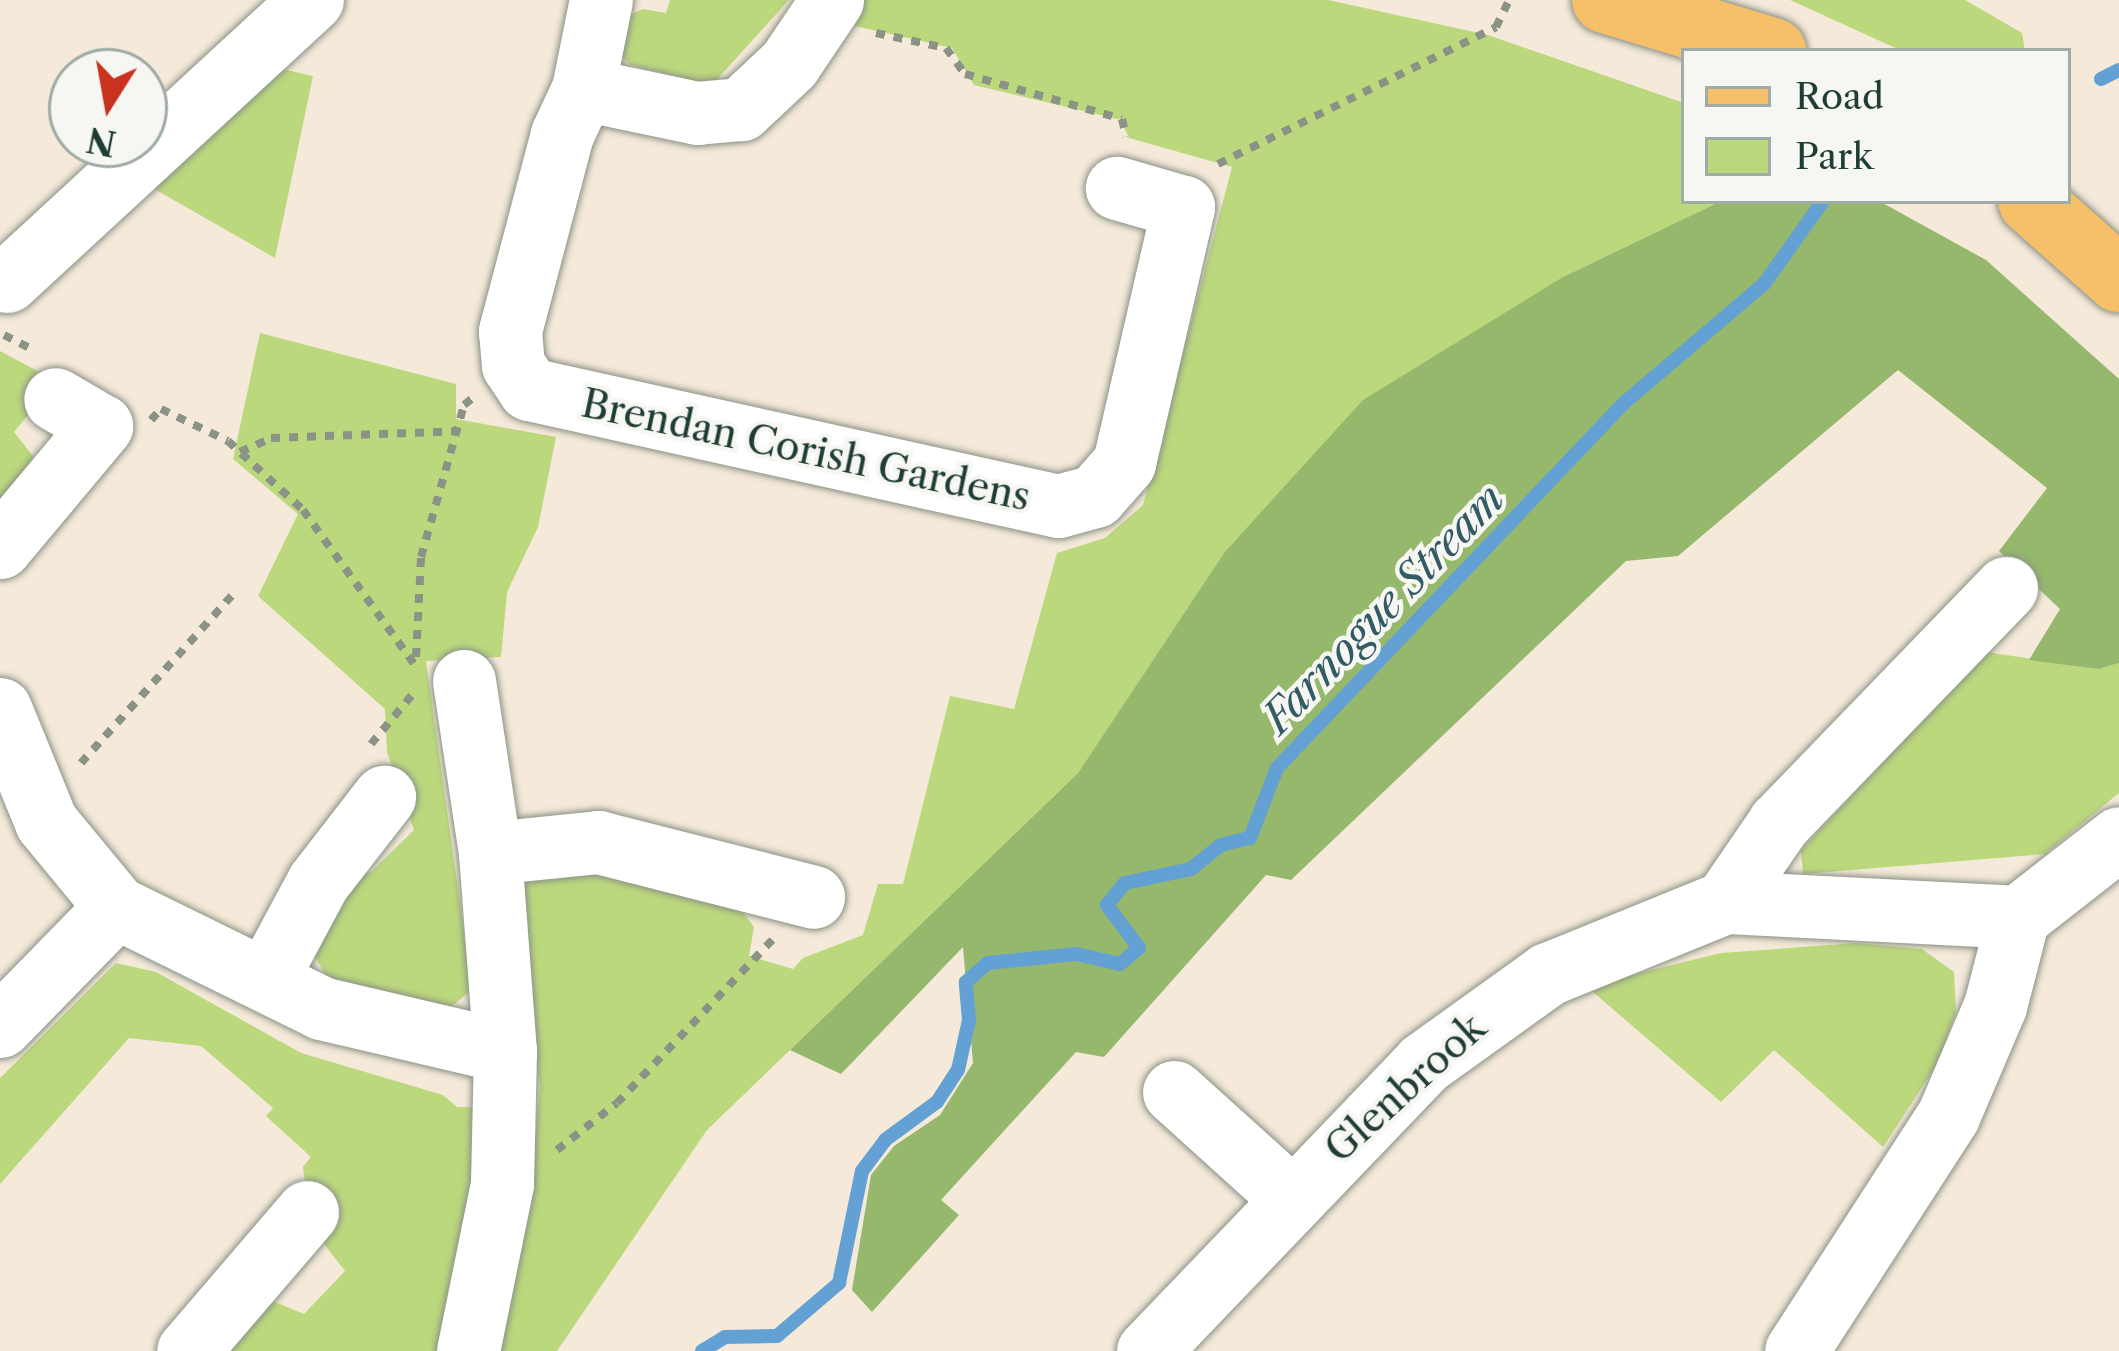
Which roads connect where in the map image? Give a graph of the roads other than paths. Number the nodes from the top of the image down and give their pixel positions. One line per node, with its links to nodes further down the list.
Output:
1 (312, 0): 10 (street)
2 (601, 0): 6 (street)
3 (1605, 0): 5 (main road)
4 (831, 3): 6 (street)
5 (1763, 48)
6 (584, 88): 7 (street, Brendan Corish Gardens)
7 (1132, 167)
8 (2034, 204): 9 (main road)
9 (2119, 279)
10 (7, 281)
11 (78, 413): 12 (street)
12 (0, 548)
13 (2006, 588): 20 (street)
14 (441, 674): 18 (street)
15 (0, 709): 22 (street)
16 (384, 797): 23 (street)
17 (2119, 838): 21 (street)
18 (490, 853): 19 (street); 25 (street)
19 (814, 897)
20 (1725, 902): 21 (street, Glenbrook); 27 (street, Glenbrook)
21 (2018, 916): 32 (street)
22 (136, 918): 23 (street); 24 (street)
23 (266, 979): 25 (street)
24 (0, 1026)
25 (505, 1051): 30 (street)
26 (1174, 1092): 27 (street)
27 (1289, 1196): 31 (street, Glenbrook)
28 (307, 1212): 29 (street)
29 (188, 1351)
30 (468, 1351)
31 (1148, 1351)
32 (1796, 1351)

